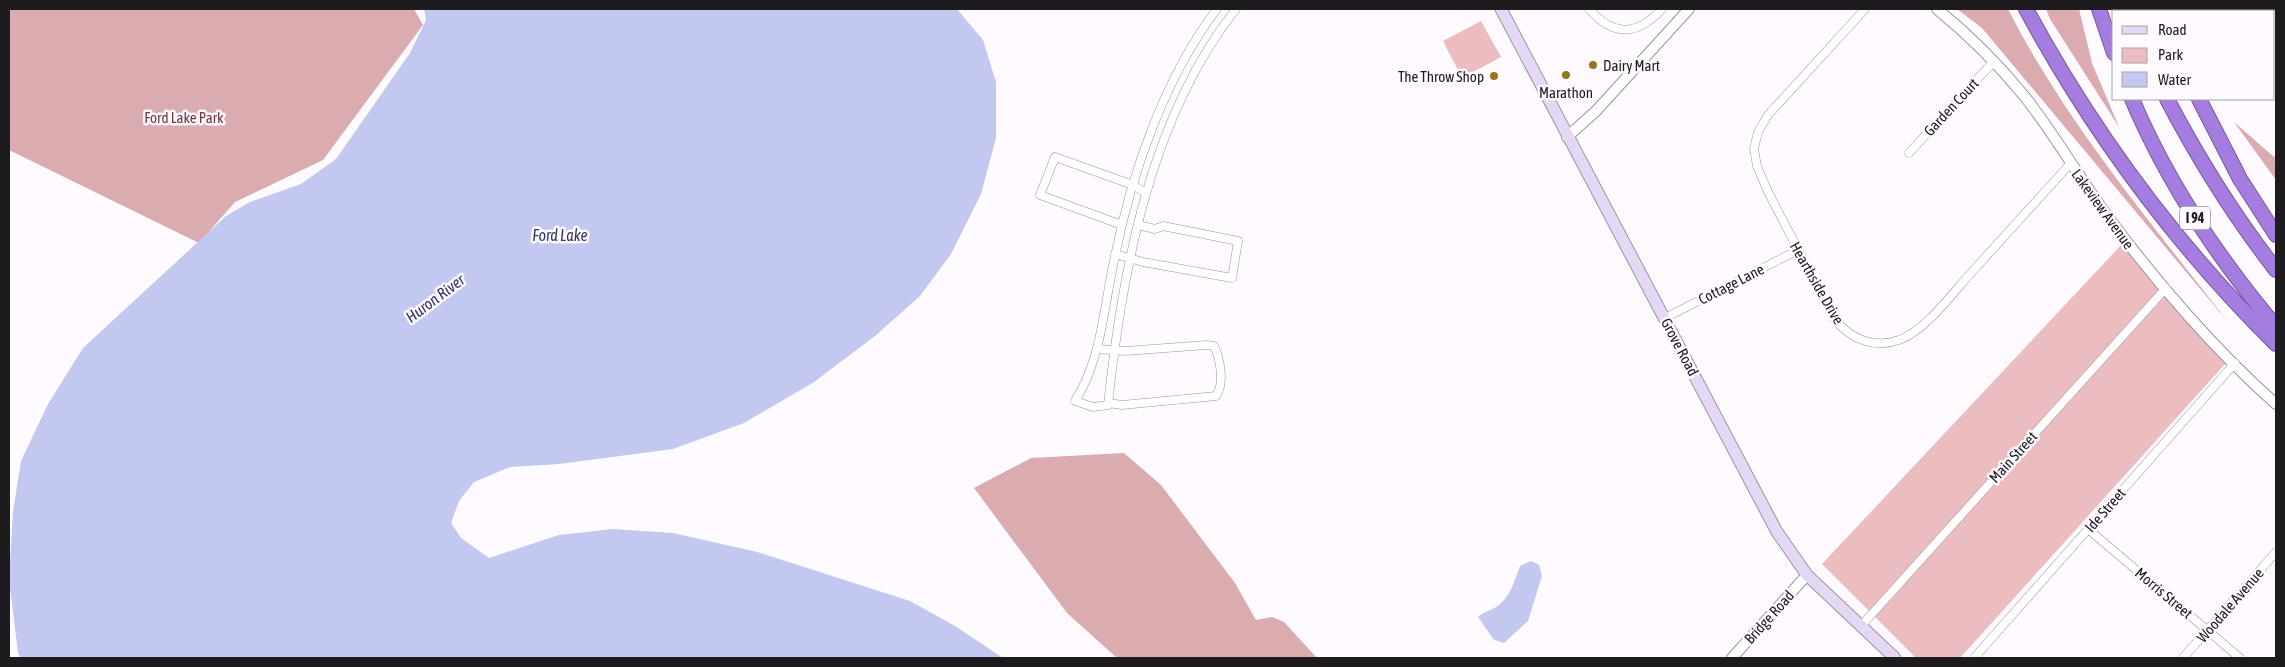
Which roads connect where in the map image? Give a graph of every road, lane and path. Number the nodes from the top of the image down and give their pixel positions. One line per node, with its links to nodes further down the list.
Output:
1 (1216, 9): 13 (street)
2 (1236, 9): 14 (street)
3 (1502, 9): 18 (main road, Grove Road)
4 (1589, 9): 5 (street)
5 (1662, 9)
6 (1689, 9): 18 (street)
7 (1865, 9): 26 (street, Hearthside Drive)
8 (1937, 9): 12 (street, Lakeview Avenue)
9 (2026, 9): 33 (highway)
10 (2099, 9): 11 (highway)
11 (2112, 47)
12 (1994, 62): 19 (street, Garden Court); 20 (street, Lakeview Avenue)
13 (1179, 71): 14 (street); 21 (street)
14 (1192, 78): 22 (street)
15 (2132, 100): 32 (highway, I 94)
16 (2167, 100): 29 (highway, I 94)
17 (2200, 100): 25 (highway)
18 (1568, 137): 31 (main road, Grove Road)
19 (1909, 153)
20 (2070, 164): 26 (street, Hearthside Drive); 30 (street, Lakeview Avenue)
21 (1133, 185): 22 (street); 23 (street); 23 (street)
22 (1146, 193): 24 (street)
23 (1122, 225): 27 (street)
24 (1138, 225): 28 (street); 28 (street)
25 (2276, 235)
26 (1798, 250): 31 (street, Cottage Lane)
27 (1115, 254): 28 (street); 34 (street)
28 (1129, 259): 35 (street)
29 (2276, 270)
30 (2166, 288): 36 (street, Lakeview Avenue); 42 (street, Main Street)
31 (1665, 318): 41 (main road, Grove Road)
32 (2276, 327)
33 (2276, 344)
34 (1097, 349): 35 (street); 37 (street)
35 (1113, 351): 37 (street); 37 (street)
36 (2235, 363): 38 (street, Lakeview Avenue); 39 (street, Ide Street)
37 (1108, 403)
38 (2276, 404)
39 (2088, 529): 43 (street, Morris Street); 46 (street, Ide Street)
40 (2276, 552): 43 (street, Woodale Avenue)
41 (1807, 575): 42 (main road, Grove Road); 44 (street, Bridge Road)
42 (1861, 626): 45 (main road, Grove Road)
43 (2207, 630): 47 (street, Woodale Avenue); 48 (street, Morris Street)
44 (1732, 658)
45 (1895, 658)
46 (1974, 658)
47 (2183, 658)
48 (2240, 658)

